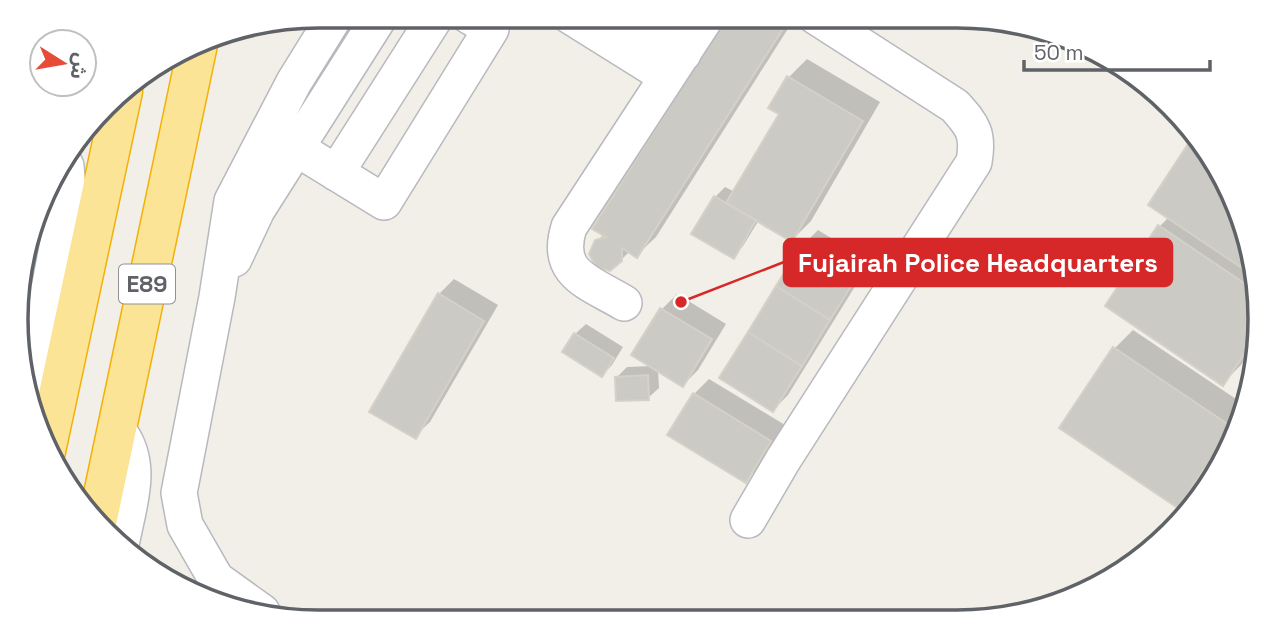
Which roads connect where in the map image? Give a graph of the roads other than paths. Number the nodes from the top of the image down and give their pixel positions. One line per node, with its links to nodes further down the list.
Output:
1 (328, 28): 15 (street)
2 (372, 28): 12 (street)
3 (428, 28): 13 (street)
4 (489, 28): 13 (street)
5 (595, 28): 10 (street)
6 (635, 28): 10 (street)
7 (699, 28): 10 (street)
8 (834, 28): 21 (street)
9 (196, 56): 18 (highway, E89)
10 (674, 65): 16 (street)
11 (118, 108): 19 (highway, E89)
12 (296, 148): 13 (street); 15 (street)
13 (337, 173)
14 (67, 174): 17 (street)
15 (217, 297): 23 (street)
16 (624, 303)
17 (34, 378)
18 (117, 429): 20 (highway, E89); 22 (street)
19 (50, 431)
20 (100, 511)
21 (748, 520)
22 (123, 534)
23 (246, 600)

